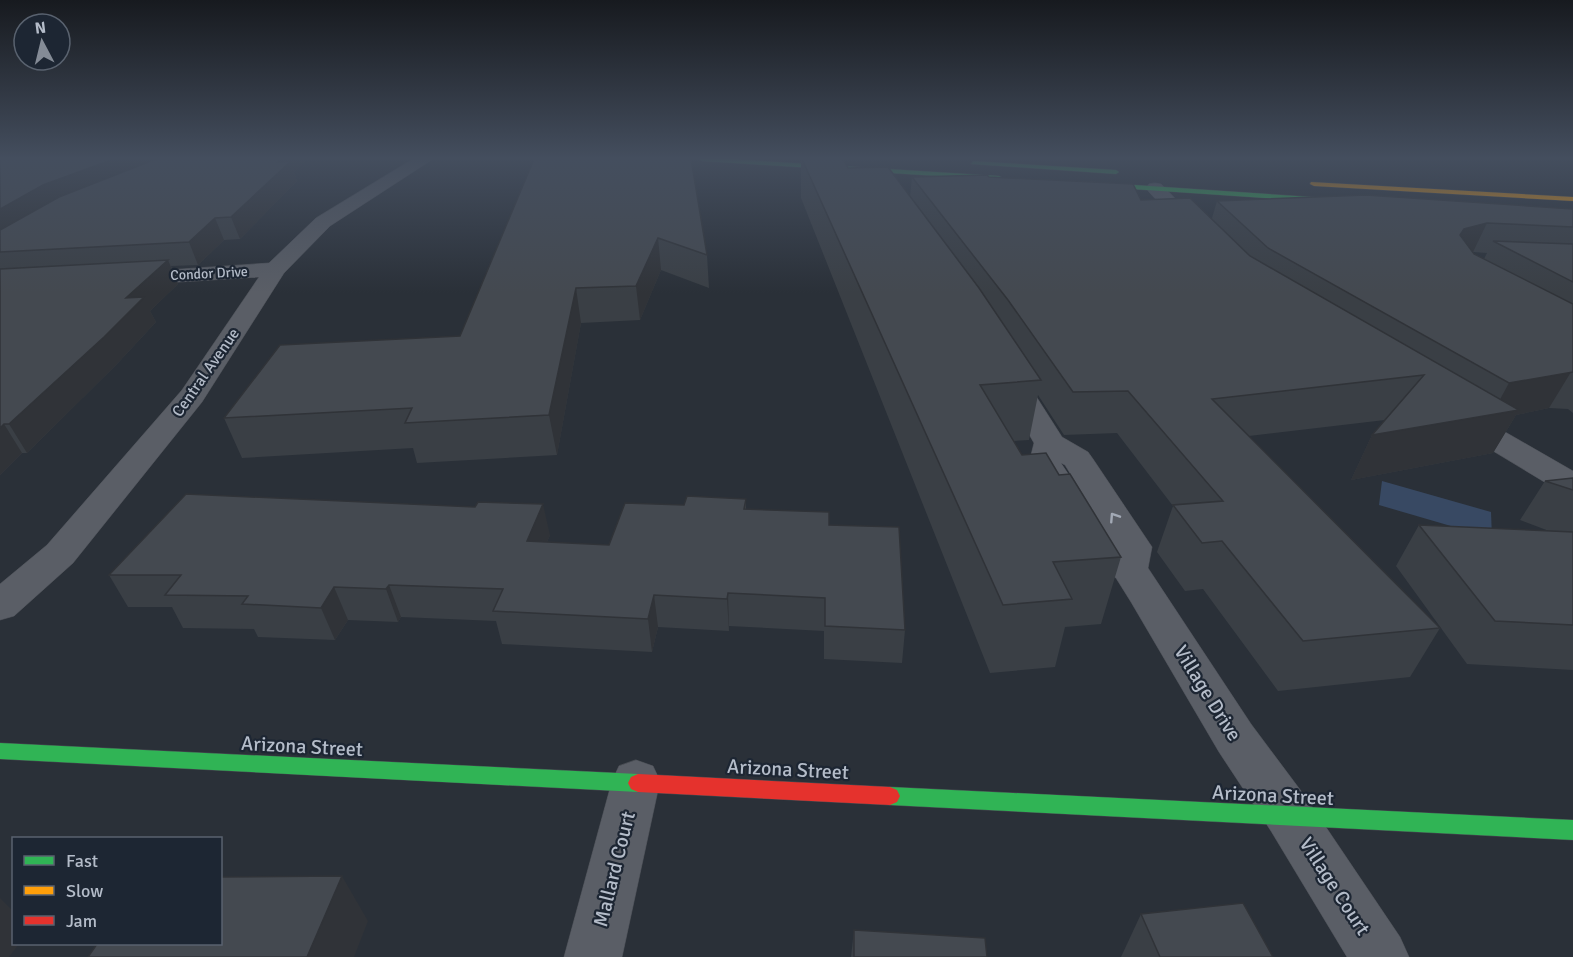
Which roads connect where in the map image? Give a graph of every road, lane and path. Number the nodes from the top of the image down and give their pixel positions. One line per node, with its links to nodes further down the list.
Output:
1 (351, 204): 4 (street, Central Avenue)
2 (1170, 204): 3 (street)
3 (1211, 248)
4 (274, 269): 5 (street, Condor Drive); 9 (street, Central Avenue)
5 (104, 279)
6 (998, 359): 12 (street, Village Drive)
7 (1438, 405): 8 (street)
8 (1573, 485)
9 (0, 606)
10 (0, 751): 11 (main road, Arizona Street)
11 (636, 781): 12 (main road, Arizona Street); 14 (street, Mallard Court)
12 (1289, 815): 13 (main road, Arizona Street); 15 (street, Village Court)
13 (1573, 830)
14 (593, 957)
15 (1380, 957)

